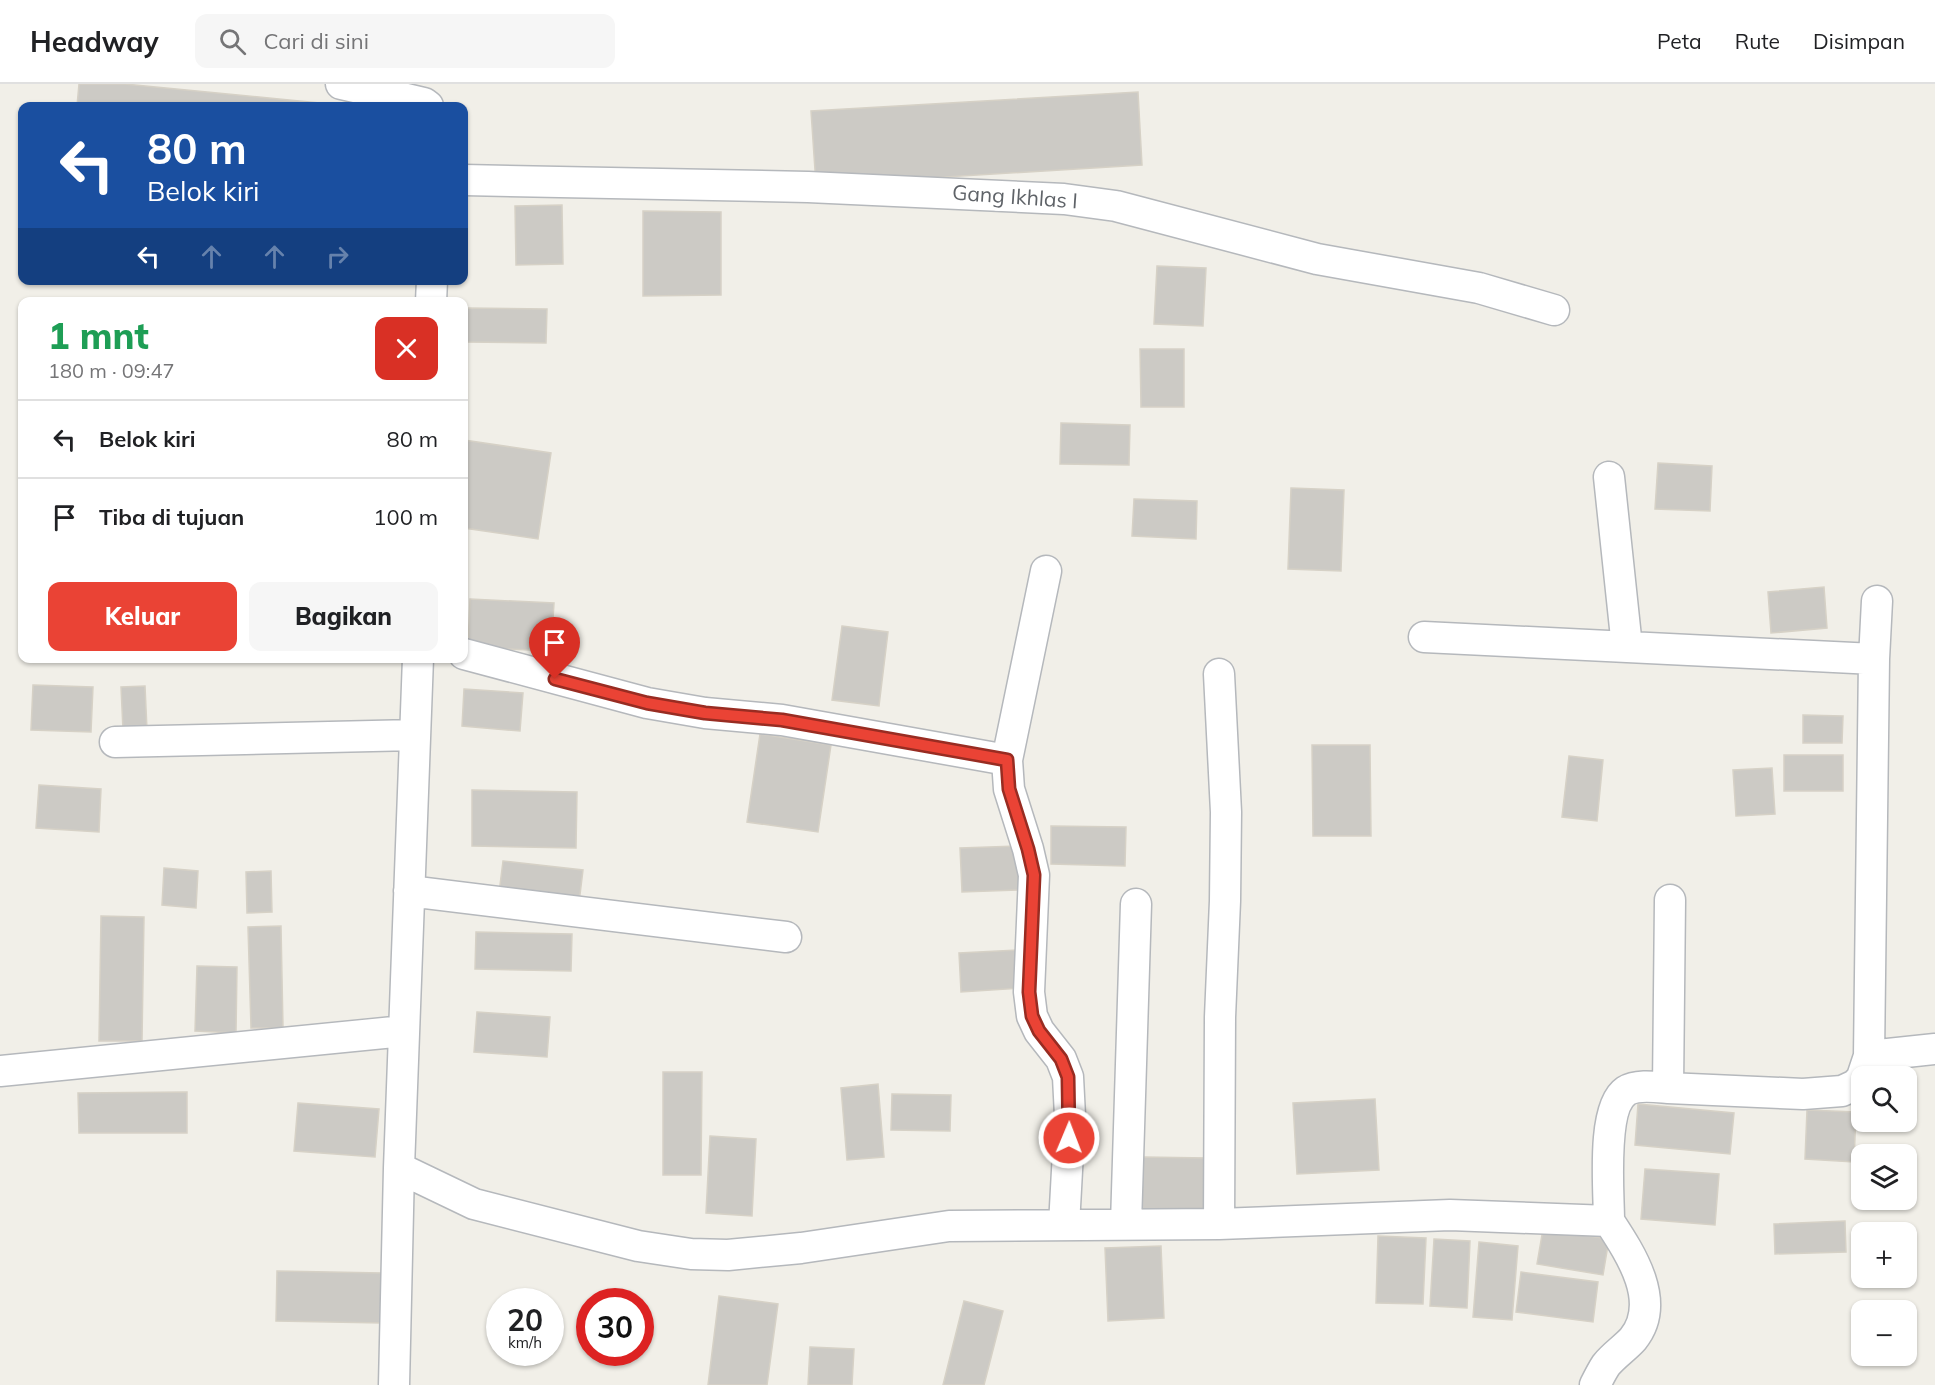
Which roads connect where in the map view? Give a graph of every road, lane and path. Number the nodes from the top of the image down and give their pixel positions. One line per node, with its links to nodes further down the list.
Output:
1 (341, 84): 2 (street)
2 (420, 102)
3 (468, 180): 4 (street, Gang Ikhlas I)
4 (1554, 310)
5 (1610, 477): 9 (street)
6 (1046, 571): 16 (street)
7 (1877, 601): 11 (street)
8 (1424, 636): 9 (street)
9 (1627, 647): 11 (street)
10 (468, 655): 16 (street)
11 (1874, 659): 23 (street)
12 (418, 663): 14 (street)
13 (1219, 674): 31 (street)
14 (414, 735): 15 (street); 17 (street)
15 (116, 742)
16 (1007, 760): 32 (street)
17 (409, 891): 20 (street); 21 (street)
18 (1670, 900): 27 (street)
19 (1136, 904): 30 (street)
20 (786, 937)
21 (404, 1031): 25 (street); 28 (street)
22 (1935, 1049): 24 (street)
23 (1864, 1066)
24 (1878, 1066)
25 (0, 1071)
26 (1851, 1087): 27 (street)
27 (1668, 1088): 29 (street)
28 (399, 1168): 32 (street); 33 (street)
29 (1609, 1221): 31 (street); 34 (street)
30 (1126, 1224): 31 (street); 32 (street)
31 (1219, 1224)
32 (1064, 1225)
33 (394, 1385)
34 (1594, 1385)

